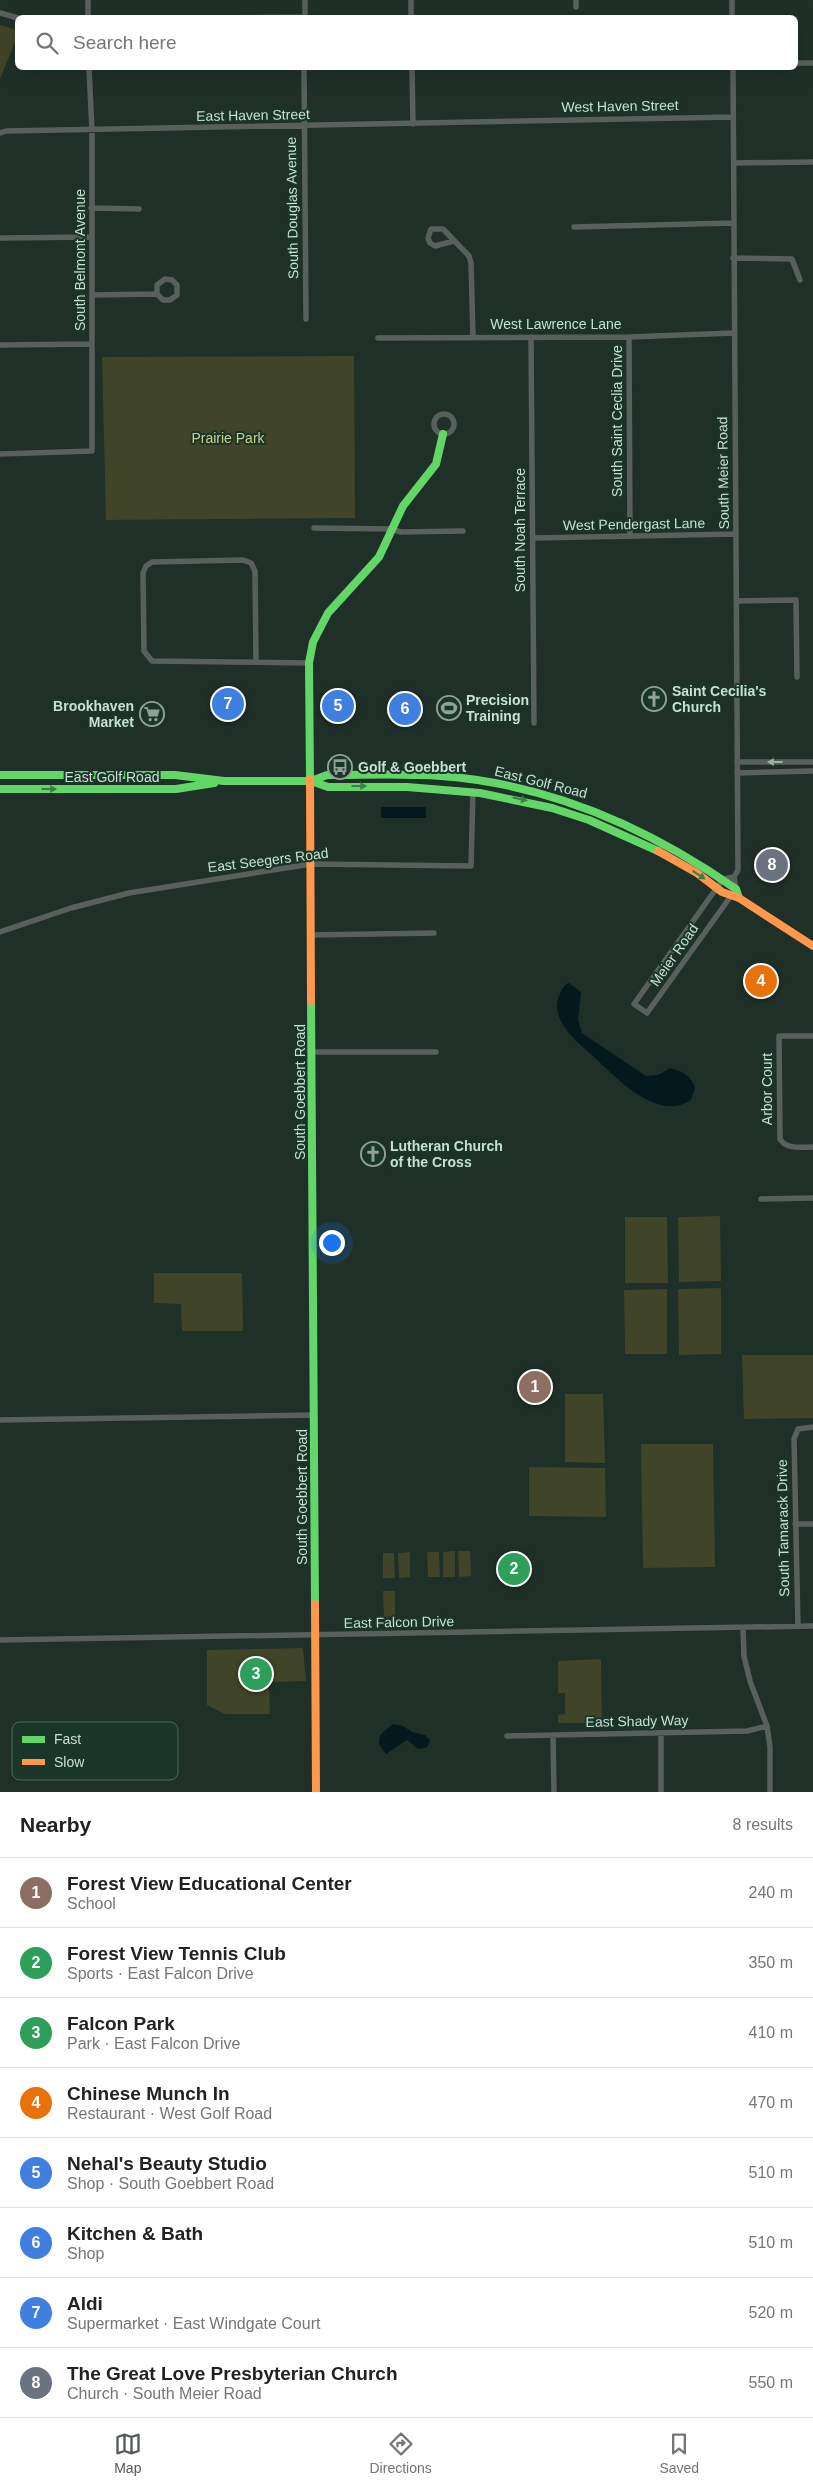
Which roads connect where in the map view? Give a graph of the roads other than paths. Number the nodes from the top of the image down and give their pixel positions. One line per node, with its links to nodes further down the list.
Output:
1 (88, 0): 8 (street)
2 (305, 0): 9 (street)
3 (411, 0): 10 (street)
4 (576, 0): 6 (street)
5 (732, 0): 11 (street)
6 (576, 8)
7 (0, 13): 12 (street)
8 (88, 15)
9 (305, 15)
10 (412, 15)
11 (732, 15)
12 (15, 17)
13 (813, 63): 14 (street)
14 (798, 64)
15 (90, 70): 23 (street, South Belmont Avenue)
16 (304, 70): 22 (street, South Douglas Avenue)
17 (412, 70): 21 (street)
18 (733, 70): 19 (street, South Meier Road)
19 (733, 117): 20 (street, West Haven Street); 26 (street, South Meier Road)
20 (507, 121): 21 (street, East Haven Street)
21 (412, 124): 22 (street, East Haven Street)
22 (304, 126): 23 (street, East Haven Street); 38 (street, South Douglas Avenue)
23 (92, 131): 24 (street, East Haven Street); 27 (street, South Belmont Avenue)
24 (0, 134)
25 (813, 162): 26 (street)
26 (734, 163): 29 (street, South Meier Road)
27 (91, 208): 28 (street); 31 (street, South Belmont Avenue)
28 (139, 209)
29 (733, 223): 30 (street); 34 (street, South Meier Road)
30 (574, 227)
31 (91, 237): 32 (street); 37 (street, South Belmont Avenue)
32 (0, 238)
33 (454, 241): 40 (street)
34 (733, 258): 35 (street); 39 (street, South Meier Road)
35 (800, 280)
36 (157, 294): 37 (street)
37 (92, 295): 44 (street, South Belmont Avenue)
38 (306, 319)
39 (733, 333): 42 (street, West Lawrence Lane); 51 (street, South Meier Road)
40 (473, 337): 41 (street, West Lawrence Lane); 43 (street, West Lawrence Lane)
41 (530, 337): 42 (street, West Lawrence Lane); 53 (street, South Noah Terrace)
42 (629, 337): 52 (street, South Saint Ceclia Drive)
43 (378, 338)
44 (92, 344): 45 (street); 47 (street, South Belmont Avenue)
45 (0, 345)
46 (443, 434): 49 (main road, South Goebbert Road)
47 (0, 454)
48 (314, 528): 49 (street)
49 (391, 530): 50 (street); 56 (main road, South Goebbert Road)
50 (463, 531)
51 (736, 534): 52 (street, West Pendergast Lane); 54 (street, South Meier Road)
52 (630, 536): 53 (street, West Pendergast Lane)
53 (534, 538): 58 (street, South Noah Terrace)
54 (737, 601): 57 (street); 59 (street, South Meier Road)
55 (256, 662): 55 (street); 56 (street)
56 (309, 663): 65 (main road, South Goebbert Road)
57 (797, 677)
58 (534, 724)
59 (737, 762): 60 (street, one-way to 59); 62 (street, South Meier Road)
60 (813, 762)
61 (813, 771): 62 (street)
62 (737, 773): 69 (street, South Meier Road)
63 (0, 775): 64 (main road, East Golf Road)
64 (224, 781): 65 (main road, East Golf Road); 66 (main road, East Golf Road, one-way to 64)
65 (310, 781): 67 (main road, East Golf Road, one-way to 67); 68 (main road, South Goebbert Road); 70 (main road, East Golf Road)
66 (0, 789)
67 (473, 791): 68 (street, East Seegers Road); 71 (main road, East Golf Road, one-way to 71)
68 (311, 864): 75 (street, East Seegers Road); 77 (main road, South Goebbert Road)
69 (734, 877): 70 (street); 72 (street, South Meier Road)
70 (723, 879): 71 (street); 72 (main road, East Golf Road)
71 (717, 888): 73 (main road, East Golf Road); 73 (street, Meier Road)
72 (736, 889): 73 (street); 74 (main road)
73 (730, 897): 74 (main road, East Golf Road)
74 (739, 898): 78 (main road, East Golf Road)
75 (0, 932)
76 (434, 933): 77 (street)
77 (311, 935): 80 (main road, South Goebbert Road)
78 (813, 946)
79 (813, 1036): 82 (street, Arbor Court)
80 (312, 1052): 81 (street); 85 (main road, South Goebbert Road)
81 (436, 1052)
82 (813, 1147)
83 (813, 1198): 84 (street)
84 (761, 1199)
85 (314, 1415): 86 (street); 93 (main road, South Goebbert Road)
86 (0, 1420)
87 (813, 1427): 88 (street, South Tamarack Drive)
88 (795, 1524): 89 (street); 91 (street, South Tamarack Drive)
89 (813, 1524)
90 (813, 1626): 91 (street, East Falcon Drive)
91 (798, 1627): 92 (street, East Falcon Drive)
92 (743, 1628): 93 (street, East Falcon Drive); 95 (street)
93 (315, 1636): 94 (street, East Falcon Drive); 99 (main road, South Goebbert Road)
94 (0, 1640)
95 (766, 1726): 96 (street, East Shady Way); 102 (street)
96 (661, 1733): 98 (street, East Shady Way); 101 (street)
97 (507, 1736): 98 (street, East Shady Way)
98 (553, 1736): 100 (street)
99 (316, 1792)
100 (554, 1792)
101 (662, 1792)
102 (770, 1792)

